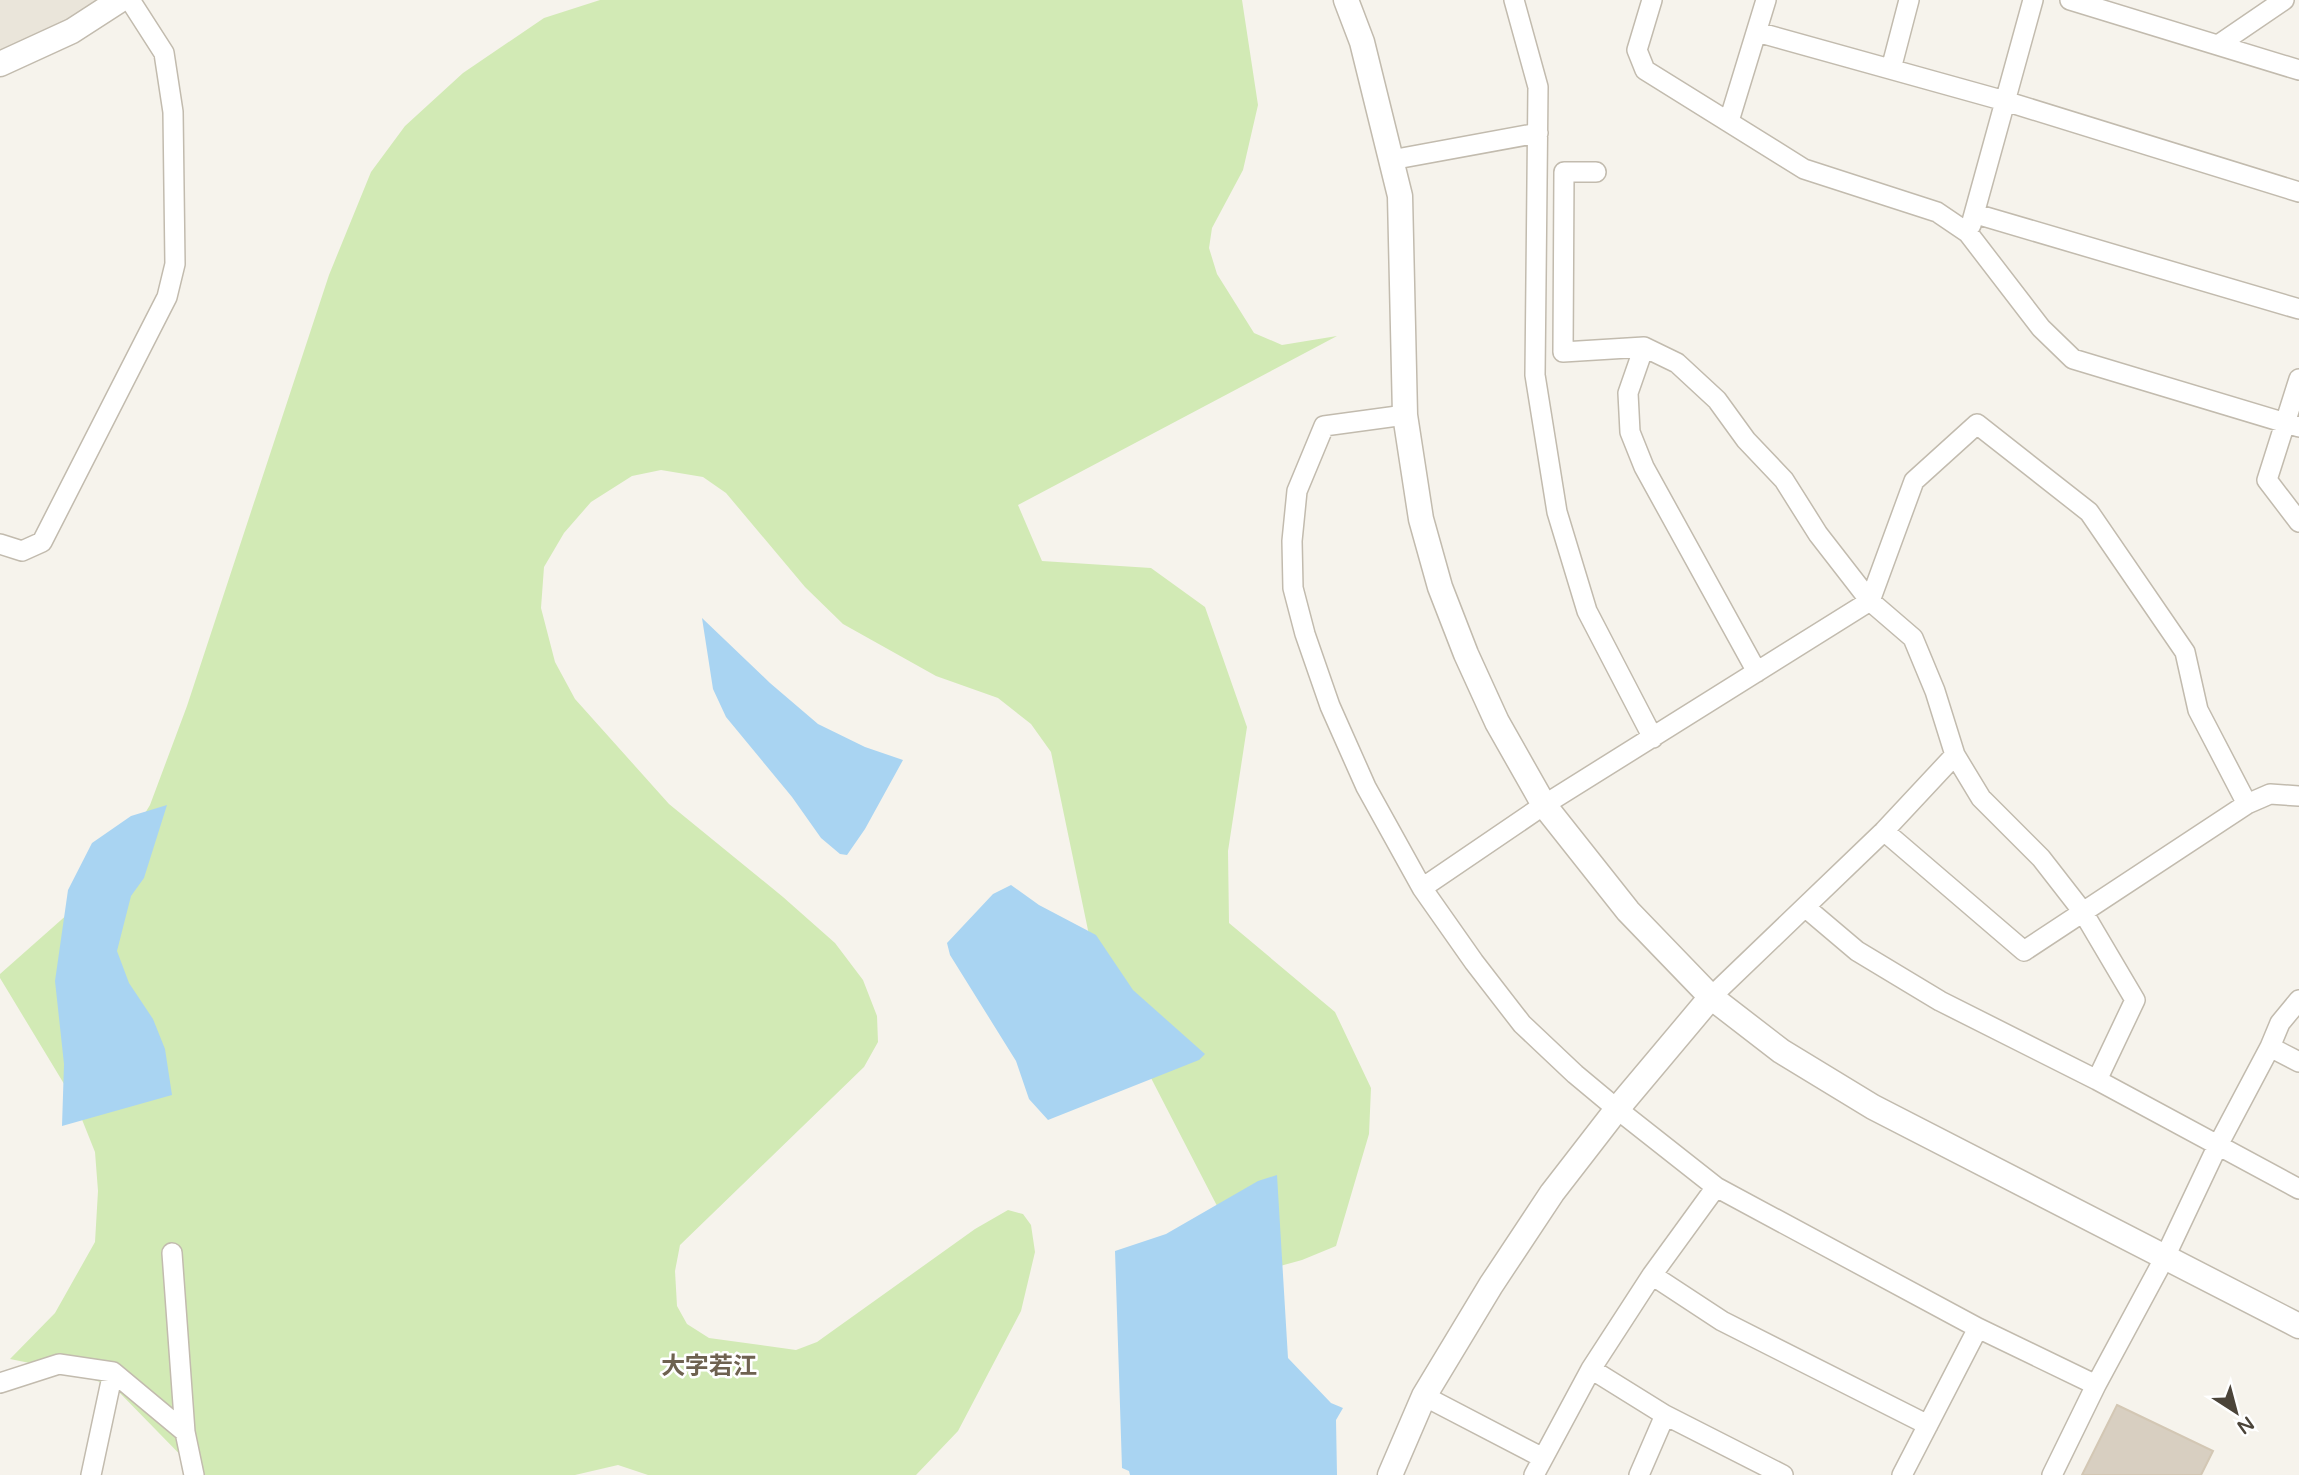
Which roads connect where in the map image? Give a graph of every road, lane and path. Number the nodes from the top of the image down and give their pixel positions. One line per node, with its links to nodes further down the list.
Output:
1 (120, 0): 13 (street)
2 (130, 0): 30 (street)
3 (1346, 0): 19 (street)
4 (1514, 0): 18 (street)
5 (1652, 0): 17 (street)
6 (1766, 0): 11 (street)
7 (1909, 0): 14 (street)
8 (2033, 0): 16 (street)
9 (2070, 0): 12 (street)
10 (2284, 0): 12 (street)
11 (1757, 32): 14 (street); 17 (street)
12 (2218, 45): 15 (street)
13 (0, 64)
14 (1891, 69): 16 (street)
15 (2299, 70)
16 (2005, 101): 21 (street); 22 (street)
17 (1729, 121): 23 (street)
18 (1538, 132): 19 (street); 33 (street)
19 (1391, 160): 27 (street)
20 (1596, 172): 25 (street)
21 (2299, 192)
22 (1976, 214): 23 (street); 24 (street)
23 (1968, 233): 28 (street)
24 (2299, 309)
25 (1644, 347): 31 (street); 32 (street)
26 (2299, 379): 28 (street)
27 (1405, 415): 37 (street); 39 (street)
28 (2292, 425): 29 (street)
29 (2299, 522)
30 (0, 544)
31 (1870, 601): 32 (street); 34 (street); 36 (street)
32 (1757, 672): 33 (street)
33 (1653, 738): 37 (street)
34 (1955, 755): 38 (street); 41 (street)
35 (2299, 796): 36 (street)
36 (2247, 804): 41 (street)
37 (1544, 805): 39 (street); 42 (street)
38 (1884, 831): 40 (street); 41 (street)
39 (1422, 888): 47 (street)
40 (1805, 907): 42 (street); 46 (street)
41 (2083, 912): 46 (street)
42 (1711, 997): 47 (street); 52 (street)
43 (2299, 999): 44 (street)
44 (2270, 1047): 45 (street); 48 (street)
45 (2299, 1062)
46 (2097, 1080): 48 (street)
47 (1617, 1110): 49 (street); 60 (street)
48 (2217, 1147): 50 (street); 52 (street)
49 (1717, 1186): 53 (street); 55 (street)
50 (2299, 1189)
51 (172, 1253): 63 (street)
52 (2165, 1257): 54 (street); 59 (street)
53 (1652, 1275): 56 (street); 62 (street)
54 (2299, 1326)
55 (1978, 1328): 59 (street); 62 (street)
56 (1591, 1369): 61 (street); 64 (street)
57 (113, 1372): 58 (street); 63 (street); 66 (street)
58 (0, 1383)
59 (2096, 1385): 71 (street)
60 (1424, 1396): 64 (street); 68 (street)
61 (1665, 1415): 65 (street); 69 (street)
62 (1928, 1425): 70 (street)
63 (185, 1432): 67 (street)
64 (1539, 1467)
65 (1775, 1473)
66 (91, 1475)
67 (194, 1475)
68 (1390, 1475)
69 (1639, 1475)
70 (1902, 1475)
71 (2052, 1475)

